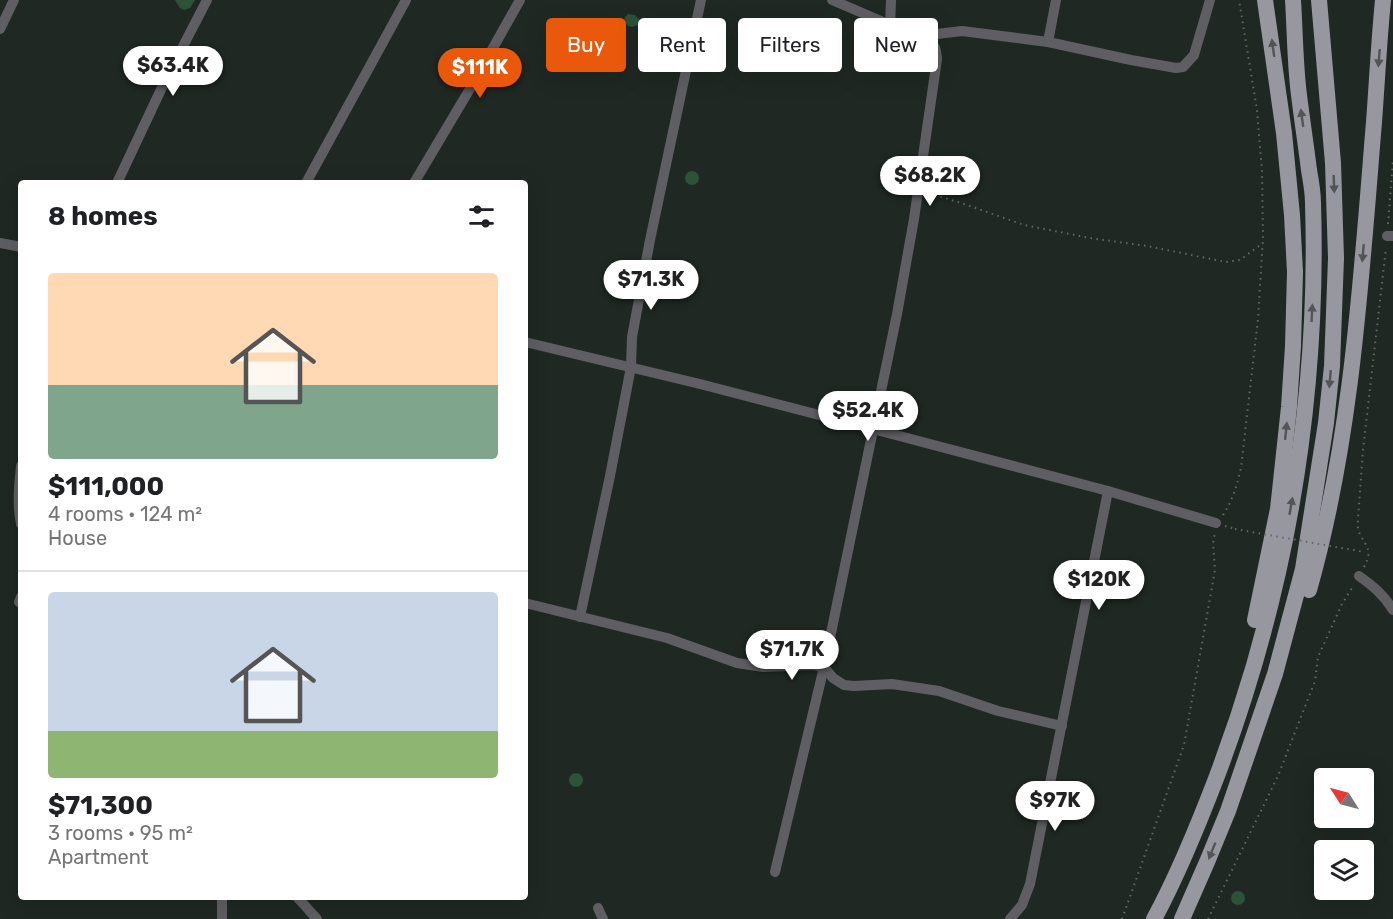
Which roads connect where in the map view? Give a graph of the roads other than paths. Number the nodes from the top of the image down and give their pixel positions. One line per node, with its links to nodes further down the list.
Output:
1 (14, 0): 16 (street)
2 (207, 0): 20 (street)
3 (406, 0): 21 (street)
4 (520, 0): 22 (street)
5 (701, 0): 26 (street)
6 (832, 0): 14 (street)
7 (891, 0): 15 (street)
8 (1056, 0): 18 (street)
9 (1210, 0): 18 (street)
10 (1265, 0): 41 (main road, one-way to 10)
11 (1293, 0): 41 (main road, one-way to 11)
12 (1319, 0): 36 (main road, one-way to 36)
13 (1383, 0): 36 (main road, one-way to 36)
14 (872, 18)
15 (890, 18)
16 (0, 29)
17 (938, 34): 18 (street)
18 (1048, 42)
19 (935, 72): 27 (street)
20 (118, 180)
21 (308, 180)
22 (416, 180)
23 (0, 243): 24 (street)
24 (18, 246)
25 (528, 343): 26 (street)
26 (631, 367): 27 (street); 33 (street)
27 (873, 429): 28 (street); 34 (street)
28 (1108, 490): 29 (street); 35 (street)
29 (1216, 524)
30 (1359, 576): 32 (street)
31 (528, 604): 33 (street)
32 (1393, 610)
33 (580, 617): 34 (street)
34 (824, 667): 35 (street); 37 (street)
35 (1062, 726): 46 (street)
36 (1228, 811): 47 (main road, one-way to 47)
37 (775, 872)
38 (222, 900): 43 (street)
39 (300, 900): 42 (street)
40 (598, 908): 45 (street)
41 (1156, 915)
42 (314, 916): 44 (street)
43 (222, 919)
44 (301, 919)
45 (603, 919)
46 (1010, 919)
47 (1182, 919)

